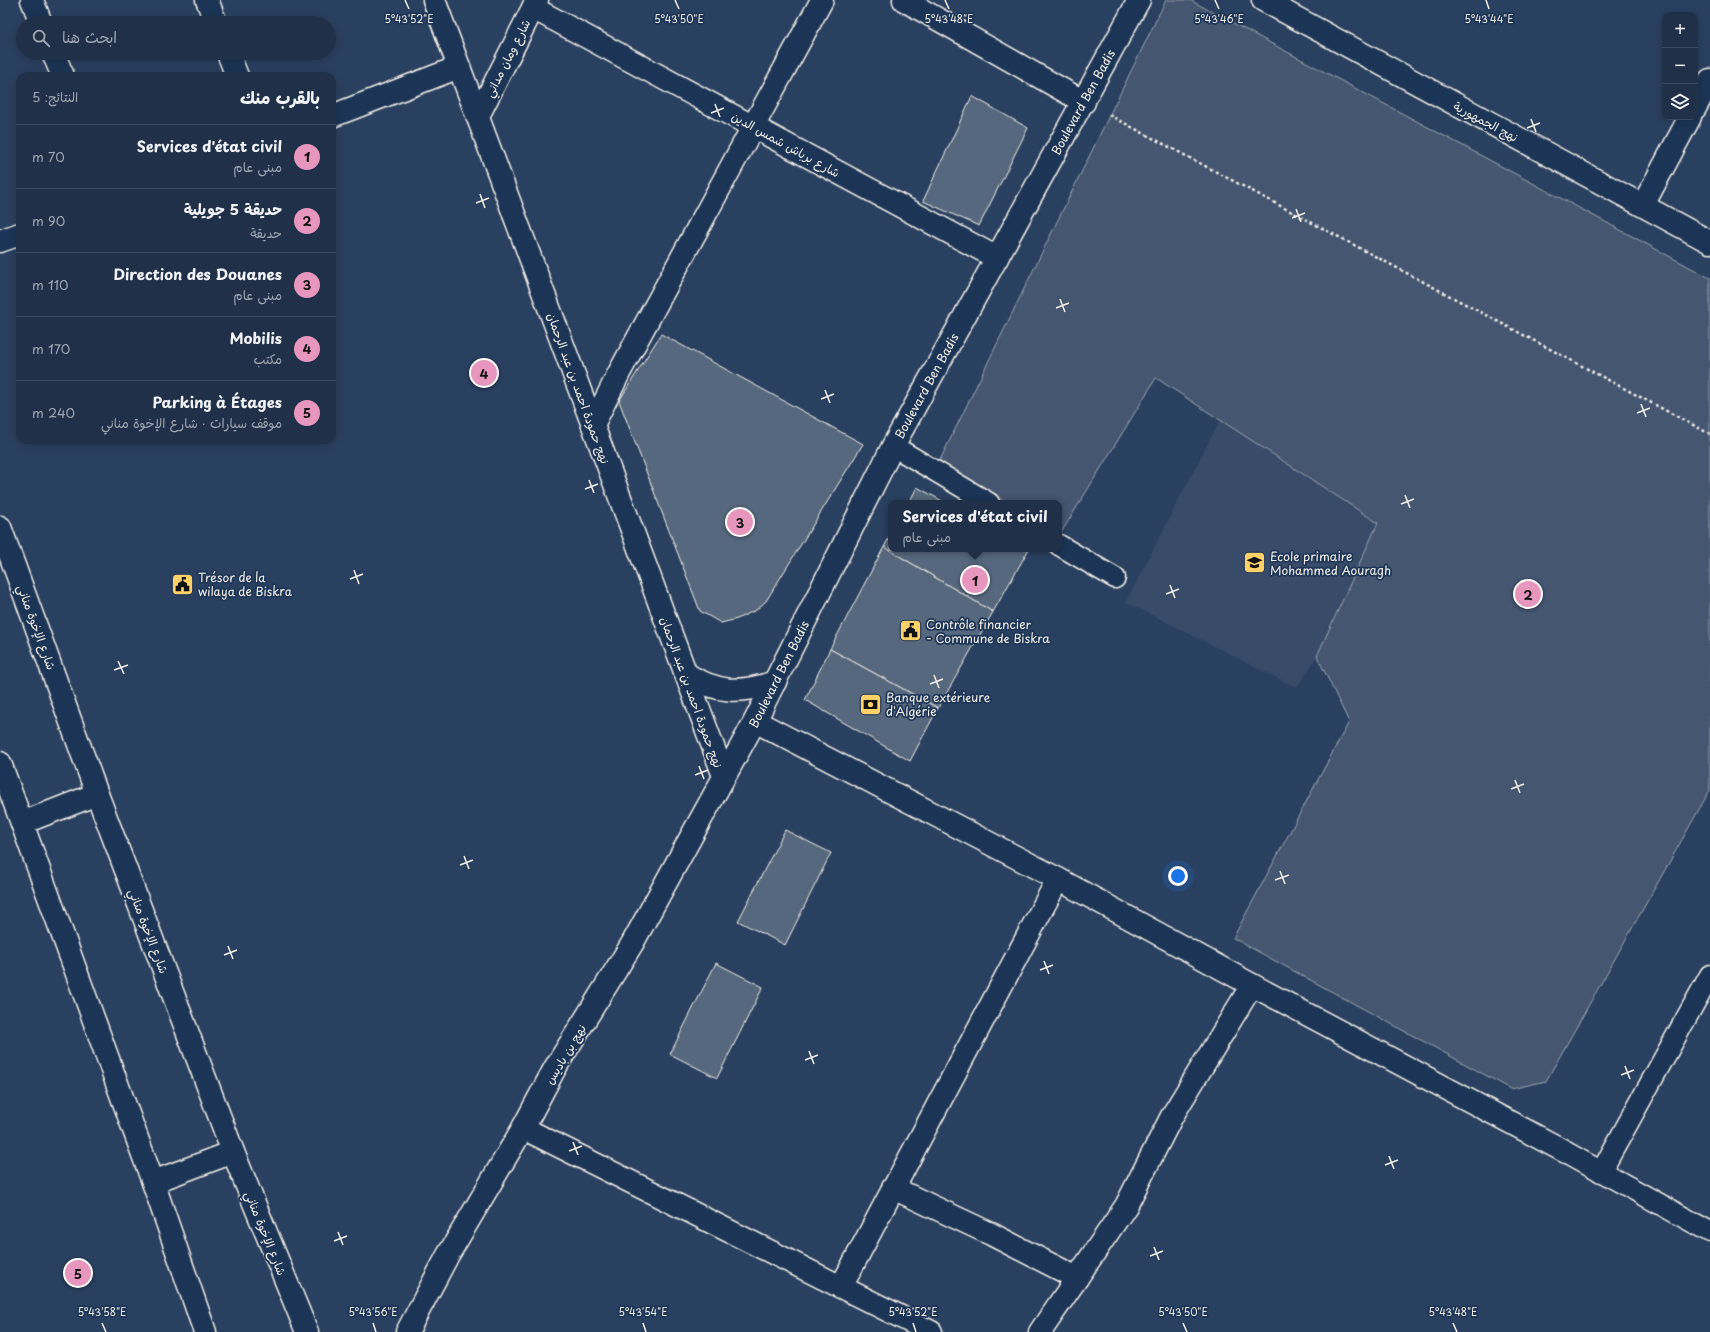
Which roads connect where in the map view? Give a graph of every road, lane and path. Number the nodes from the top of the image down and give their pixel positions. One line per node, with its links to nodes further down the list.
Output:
1 (32, 0): 9 (street)
2 (207, 0): 10 (street)
3 (434, 0): 13 (street, نهج حمودة احمد بن عبد الرحمان)
4 (822, 0): 22 (street)
5 (904, 0): 17 (street)
6 (1138, 0): 17 (street, Boulevard Ben Badis)
7 (1263, 0): 23 (street, نهج الجمهورية)
8 (535, 4): 20 (street, شارع ومان مداني); 22 (street, شارع برباش شمس الدين)
9 (38, 16)
10 (213, 16)
11 (56, 60): 14 (street)
12 (231, 60): 15 (street)
13 (459, 67): 19 (street); 20 (street, نهج حمودة احمد بن عبد الرحمان)
14 (61, 72)
15 (235, 72)
16 (1710, 80): 18 (street)
17 (1084, 102): 27 (street, Boulevard Ben Badis); 29 (path)
18 (1698, 102)
19 (336, 114)
20 (478, 116): 28 (street, نهج حمودة احمد بن عبد الرحمان)
21 (1688, 120): 23 (street)
22 (754, 126): 27 (street, شارع برباش شمس الدين); 28 (street)
23 (1643, 205): 26 (street, نهج الجمهورية)
24 (16, 235): 25 (street)
25 (0, 241)
26 (1710, 242)
27 (997, 258): 30 (street, Boulevard Ben Badis)
28 (593, 425): 35 (street, نهج حمودة احمد بن عبد الرحمان)
29 (1710, 434)
30 (893, 446): 31 (lane); 36 (street, Boulevard Ben Badis)
31 (984, 500)
32 (0, 527): 40 (street, شارع الإخوة مناني)
33 (1062, 546): 34 (lane)
34 (1115, 578)
35 (686, 674): 36 (street); 39 (street, نهج حمودة احمد بن عبد الرحمان)
36 (775, 682): 37 (street, Boulevard Ben Badis)
37 (755, 721): 39 (street, Boulevard Ben Badis); 42 (street)
38 (0, 763): 41 (street)
39 (724, 776): 45 (street, نهج بن باديس)
40 (97, 794): 41 (street); 46 (street, شارع الإخوة مناني)
41 (22, 823): 49 (street)
42 (1058, 879): 44 (street); 50 (street)
43 (1710, 975): 48 (lane)
44 (1252, 985): 47 (street); 52 (street)
45 (523, 1128): 53 (street); 57 (street, نهج بن باديس)
46 (233, 1152): 49 (street); 56 (street, شارع الإخوة مناني)
47 (1566, 1152): 48 (lane)
48 (1601, 1172): 51 (lane)
49 (153, 1182): 55 (street)
50 (893, 1188): 52 (street); 53 (street)
51 (1710, 1232)
52 (1077, 1278): 58 (street)
53 (841, 1287): 54 (street)
54 (922, 1330)
55 (205, 1332)
56 (307, 1332)
57 (407, 1332)
58 (1040, 1332)

